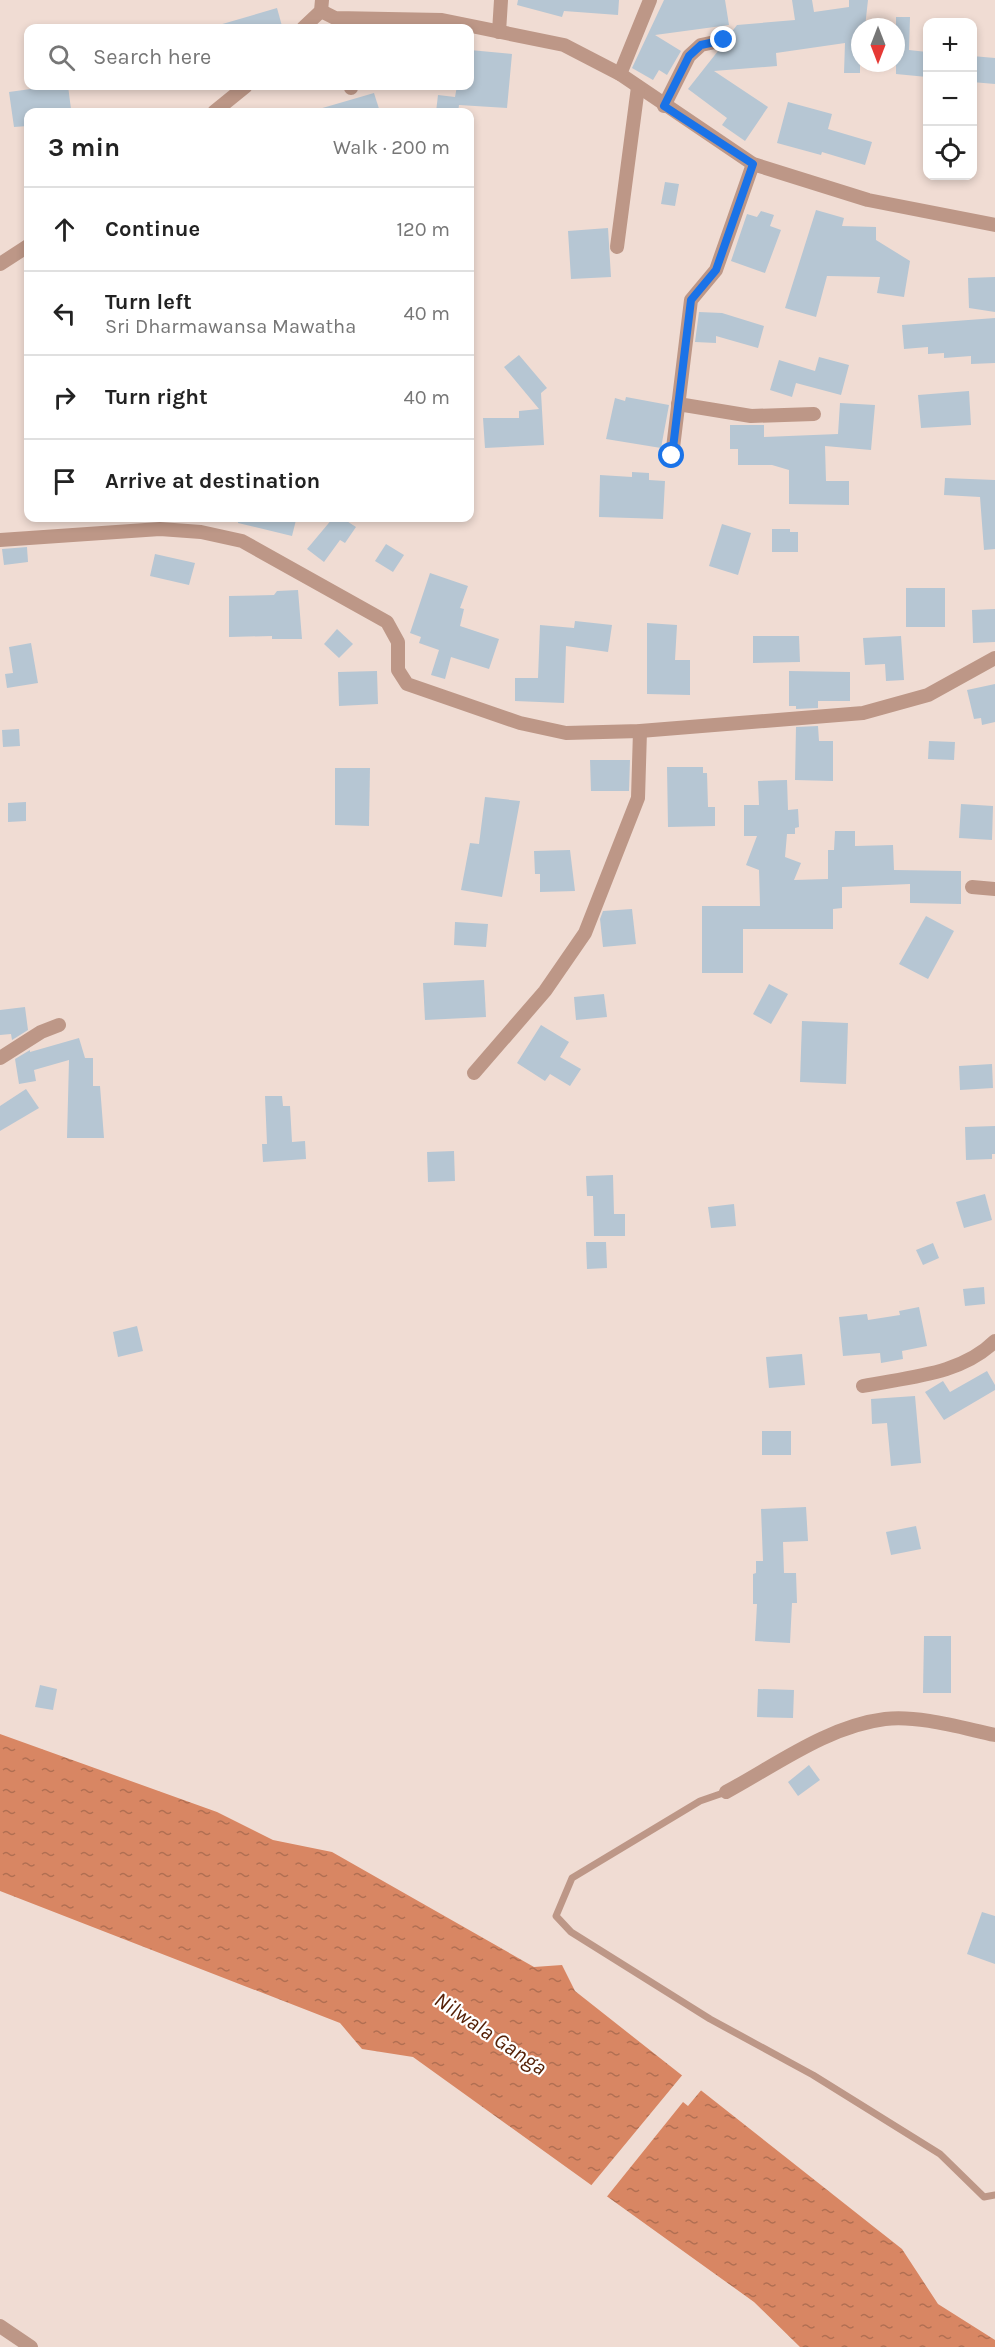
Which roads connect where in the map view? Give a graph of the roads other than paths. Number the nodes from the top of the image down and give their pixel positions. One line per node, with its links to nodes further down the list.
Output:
1 (501, 0): 8 (street)
2 (650, 0): 10 (street)
3 (321, 5): 4 (street); 5 (street)
4 (336, 23): 6 (street)
5 (306, 24)
6 (461, 24)
7 (474, 27): 8 (street)
8 (499, 32): 10 (street)
9 (724, 40): 13 (street)
10 (620, 74): 11 (street)
11 (638, 87): 13 (street); 17 (street)
12 (241, 90): 14 (street)
13 (664, 106): 15 (street)
14 (219, 108)
15 (753, 164): 16 (street); 20 (street)
16 (995, 225)
17 (617, 247)
18 (24, 249): 19 (street)
19 (0, 264)
20 (678, 404): 21 (street); 22 (street)
21 (814, 414)
22 (672, 456)
23 (0, 540): 25 (street)
24 (995, 658): 25 (street)
25 (640, 731): 30 (street)
26 (972, 887): 27 (street)
27 (995, 889)
28 (59, 1025): 29 (street)
29 (0, 1058)
30 (474, 1074)
31 (995, 1341): 32 (street)
32 (863, 1386)
33 (995, 1735): 34 (street)
34 (726, 1792): 35 (lane)
35 (995, 2195)
36 (0, 2326): 37 (street)
37 (31, 2347)

